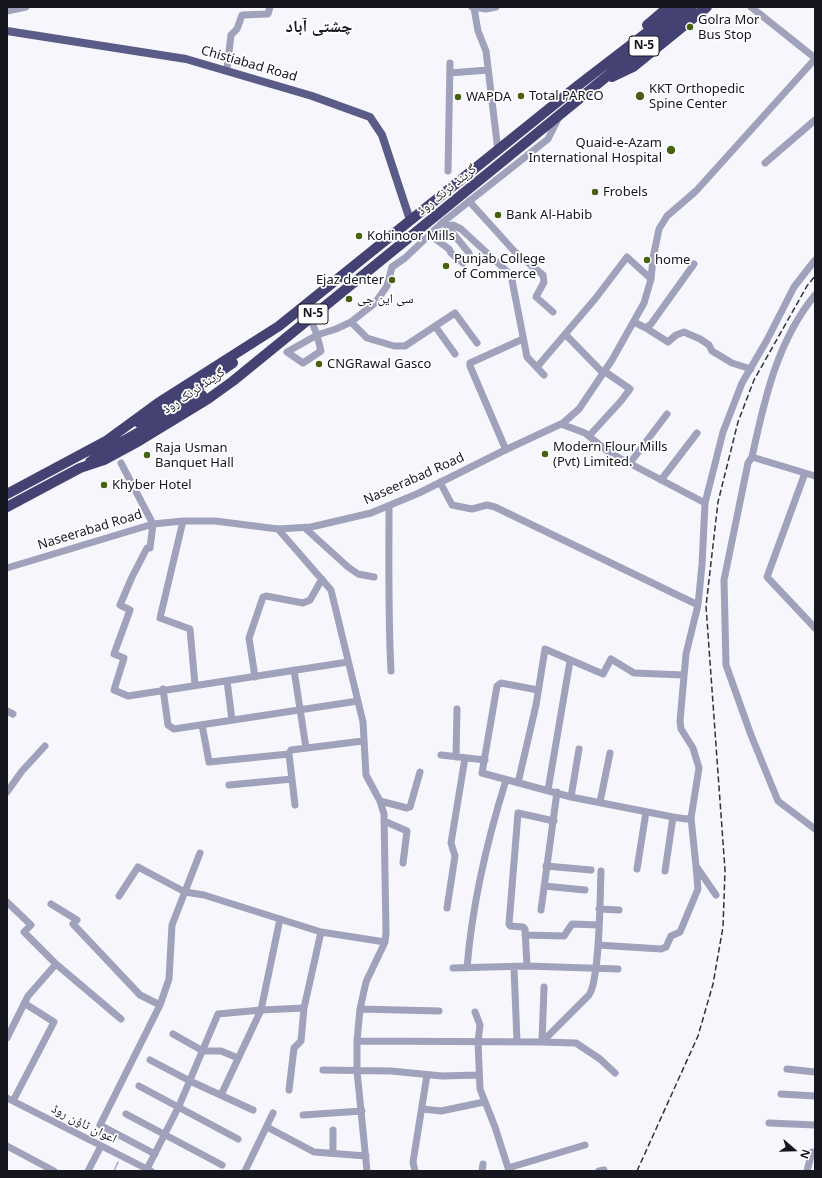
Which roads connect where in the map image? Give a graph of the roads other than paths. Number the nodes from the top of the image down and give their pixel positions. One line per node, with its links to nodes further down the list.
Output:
1 (26, 7): 10 (street)
2 (270, 7): 14 (street)
3 (473, 7): 4 (street); 15 (street)
4 (496, 7)
5 (668, 7): 16 (highway)
6 (680, 7): 16 (highway, گرینڈ ٹرنک روڈ / N-5)
7 (692, 7): 18 (highway, گرینڈ ٹرنک روڈ / N-5)
8 (706, 7): 18 (highway)
9 (751, 7): 12 (street)
10 (7, 11)
11 (7, 31): 14 (main road, Chistiabad Road)
12 (815, 58): 34 (street, Naseerabad Road)
13 (450, 63): 17 (street)
14 (227, 69): 25 (main road, Chistiabad Road)
15 (488, 70): 17 (street); 21 (street)
16 (596, 72): 21 (highway, گرینڈ ٹرنک روڈ / N-5)
17 (450, 73): 23 (street)
18 (596, 85): 19 (highway, گرینڈ ٹرنک روڈ / N-5)
19 (561, 114): 24 (street); 37 (highway, گرینڈ ٹرنک روڈ / N-5)
20 (815, 120): 22 (street)
21 (498, 151): 25 (highway, گرینڈ ٹرنک روڈ / N-5)
22 (765, 163)
23 (448, 171)
24 (469, 201): 26 (street); 36 (street)
25 (410, 220): 40 (highway, گرینڈ ٹرنک روڈ / N-5)
26 (445, 224): 27 (street); 28 (street); 45 (street)
27 (430, 234): 29 (street); 38 (street)
28 (460, 242): 29 (street); 30 (street)
29 (449, 249): 32 (street)
30 (469, 253)
31 (815, 260): 50 (street)
32 (463, 263)
33 (694, 264): 42 (street)
34 (651, 279): 39 (street, Naseerabad Road); 44 (street)
35 (815, 295): 59 (street)
36 (553, 312)
37 (310, 317): 43 (street); 47 (highway, گرینڈ ٹرنک روڈ / N-5)
38 (351, 322): 41 (street); 43 (street)
39 (634, 322): 42 (street); 51 (street, Naseerabad Road)
40 (279, 326): 47 (highway); 57 (highway, گرینڈ ٹرنک روڈ / N-5)
41 (435, 326): 46 (street); 48 (street)
42 (646, 328): 50 (street)
43 (317, 335): 43 (street)
44 (566, 335): 49 (street); 51 (street)
45 (523, 339): 49 (street); 58 (street)
46 (477, 343)
47 (276, 345): 62 (highway, گرینڈ ٹرنک روڈ / N-5)
48 (455, 354)
49 (537, 367): 52 (street)
50 (751, 370): 68 (street)
51 (604, 372): 54 (street, Naseerabad Road); 56 (street)
52 (544, 375)
53 (668, 414): 61 (street)
54 (561, 424): 56 (street); 58 (street, Naseerabad Road)
55 (697, 433): 65 (street)
56 (589, 436): 61 (street)
57 (106, 441): 62 (highway); 67 (highway, گرینڈ ٹرنک روڈ / N-5)
58 (506, 450): 66 (street, Naseerabad Road)
59 (752, 457): 63 (street); 122 (street)
60 (121, 463): 72 (street)
61 (630, 463): 65 (street)
62 (80, 468): 70 (highway, گرینڈ ٹرنک روڈ / N-5)
63 (805, 473): 64 (street); 79 (street)
64 (815, 476)
65 (661, 480): 68 (street)
66 (440, 482): 69 (street, Naseerabad Road); 78 (street)
67 (7, 494)
68 (705, 502): 78 (street)
69 (389, 506): 73 (street, Naseerabad Road); 83 (street)
70 (7, 507)
71 (183, 521): 72 (street, Naseerabad Road); 74 (street, Naseerabad Road); 87 (street)
72 (153, 524): 75 (street, Naseerabad Road); 88 (street)
73 (305, 528): 74 (street, Naseerabad Road); 76 (street)
74 (278, 530): 77 (street)
75 (7, 568)
76 (374, 577)
77 (322, 579): 81 (street); 85 (street)
78 (698, 605): 84 (street)
79 (815, 628)
80 (570, 661): 84 (street); 89 (street); 110 (street)
81 (348, 662): 82 (street); 90 (street)
82 (294, 670): 85 (street); 92 (street)
83 (391, 670)
84 (684, 675): 119 (street)
85 (255, 677): 86 (street)
86 (227, 681): 87 (street); 93 (street)
87 (195, 685): 88 (street)
88 (163, 689): 94 (street)
89 (538, 690): 104 (street); 108 (street)
90 (358, 701): 92 (street); 95 (street)
91 (457, 709): 102 (street)
92 (300, 710): 93 (street); 97 (street)
93 (232, 720): 94 (street)
94 (202, 725): 100 (street)
95 (363, 741): 97 (street); 114 (street)
96 (45, 746): 111 (street)
97 (306, 748): 100 (street)
98 (579, 749): 113 (street)
99 (610, 753): 115 (street)
100 (289, 754): 106 (street)
101 (441, 756): 102 (street)
102 (456, 757): 103 (street)
103 (464, 758): 104 (street); 138 (street)
104 (485, 760): 107 (street)
105 (420, 772): 114 (street)
106 (292, 778): 109 (street); 116 (street)
107 (506, 780): 108 (street); 151 (street)
108 (518, 783): 110 (street)
109 (229, 785)
110 (548, 790): 112 (street)
111 (7, 792)
112 (557, 792): 113 (street); 121 (street)
113 (571, 796): 115 (street)
114 (380, 801): 120 (street)
115 (600, 802): 117 (street)
116 (296, 805)
117 (646, 812): 118 (street); 127 (street)
118 (674, 817): 119 (street); 130 (street)
119 (692, 818): 126 (street)
120 (384, 820): 124 (street); 146 (street)
121 (554, 821): 125 (street); 145 (street)
122 (815, 829)
123 (200, 853): 133 (street)
124 (403, 863)
125 (546, 866): 128 (street); 131 (street)
126 (696, 866): 134 (street); 147 (street)
127 (637, 869)
128 (590, 870)
129 (602, 871): 139 (street)
130 (665, 871)
131 (544, 886): 132 (street); 140 (street)
132 (585, 890)
133 (185, 892): 135 (street); 142 (street); 157 (street)
134 (716, 895)
135 (119, 896)
136 (7, 902): 148 (street)
137 (51, 904): 157 (street)
138 (447, 908)
139 (599, 909): 141 (street); 143 (street)
140 (541, 910)
141 (619, 910)
142 (280, 919): 144 (street); 160 (street)
143 (599, 925): 145 (street); 147 (street)
144 (321, 932): 146 (street); 158 (street)
145 (525, 935): 149 (street)
146 (385, 942): 159 (street)
147 (598, 945): 153 (street)
148 (56, 964): 156 (street); 163 (street)
149 (527, 966): 152 (street); 153 (street)
150 (454, 968): 151 (street)
151 (467, 968): 152 (street)
152 (514, 968): 166 (street)
153 (596, 969): 154 (street); 169 (street)
154 (618, 969)
155 (544, 987): 169 (street)
156 (24, 1003): 165 (street); 186 (street)
157 (160, 1005): 206 (street)
158 (304, 1008): 160 (street); 182 (street)
159 (360, 1009): 161 (street); 167 (street)
160 (261, 1010): 170 (street); 171 (street)
161 (439, 1011)
162 (475, 1012): 168 (street)
163 (121, 1019)
164 (173, 1034): 170 (street)
165 (7, 1038)
166 (517, 1041): 168 (street); 169 (street)
167 (357, 1042): 168 (street); 175 (street)
168 (478, 1042): 179 (street)
169 (542, 1042): 177 (street)
170 (203, 1051): 171 (street); 180 (street)
171 (238, 1058): 184 (street)
172 (150, 1060): 180 (street)
173 (786, 1069): 176 (street)
174 (323, 1070): 175 (street)
175 (357, 1071): 178 (street); 191 (street)
176 (815, 1072)
177 (615, 1073)
178 (427, 1075): 179 (street); 189 (street)
179 (478, 1075): 187 (street)
180 (190, 1081): 184 (street); 188 (street)
181 (139, 1086): 188 (street)
182 (288, 1090)
183 (781, 1094): 185 (street)
184 (221, 1095): 190 (street)
185 (815, 1096)
186 (10, 1099): 203 (street, اعوان ٹاؤن روڈ)
187 (484, 1102): 189 (street); 210 (street)
188 (179, 1106): 199 (street); 200 (street)
189 (423, 1108): 215 (street)
190 (252, 1110)
191 (362, 1111): 194 (street); 207 (street)
192 (273, 1113): 197 (street)
193 (126, 1114): 199 (street)
194 (303, 1115)
195 (770, 1123): 196 (street)
196 (815, 1125)
197 (267, 1127): 205 (street); 213 (street)
198 (333, 1130): 205 (street)
199 (165, 1134): 206 (street); 208 (street)
200 (238, 1139)
201 (585, 1145): 210 (street)
202 (7, 1146): 211 (street)
203 (101, 1146): 209 (street, اعوان ٹاؤن روڈ); 212 (street)
204 (812, 1152): 216 (street)
205 (333, 1153): 207 (street)
206 (155, 1154): 209 (street)
207 (366, 1156): 214 (street)
208 (222, 1165)
209 (149, 1170)
210 (509, 1170)
211 (54, 1171)
212 (88, 1171)
213 (245, 1171)
214 (367, 1171)
215 (415, 1171)
216 (807, 1171)

